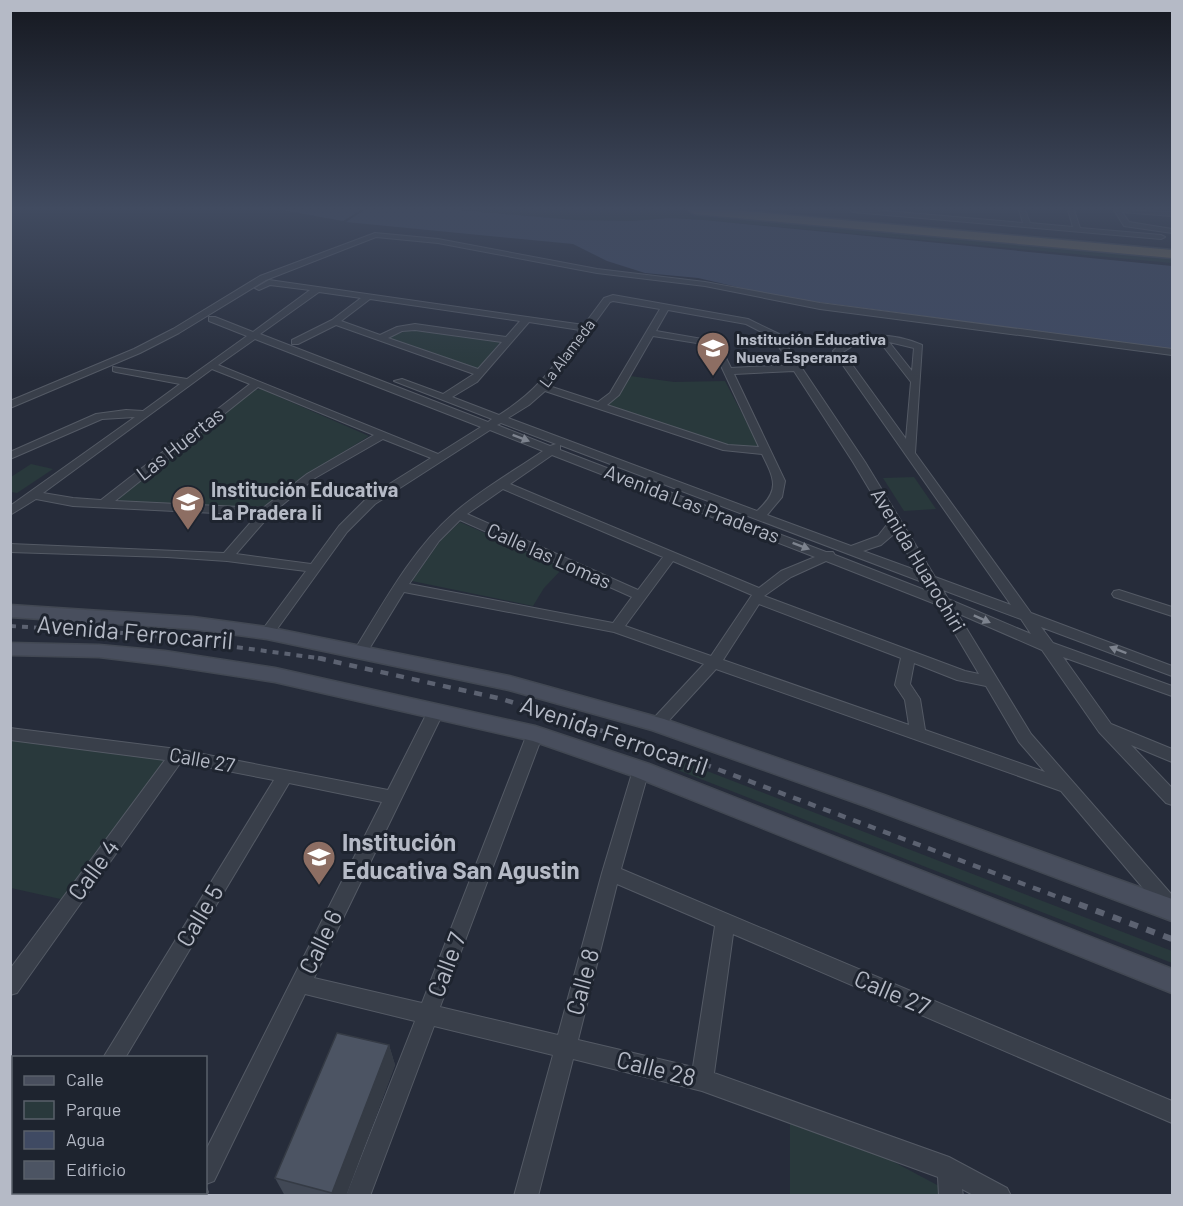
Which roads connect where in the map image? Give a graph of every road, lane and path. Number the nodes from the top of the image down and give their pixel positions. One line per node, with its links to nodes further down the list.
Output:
1 (293, 266): 28 (street)
2 (575, 266): 17 (street)
3 (317, 289): 4 (street); 7 (street); 11 (street)
4 (368, 297): 8 (street); 9 (street)
5 (613, 298): 6 (street, Avenida Huarochiri); 10 (street, La Alameda)
6 (666, 306): 12 (street); 19 (street, Avenida Huarochiri)
7 (216, 316): 11 (street, Avenida Las Praderas); 20 (street)
8 (526, 320): 10 (street); 14 (street)
9 (335, 322): 13 (street); 16 (street)
10 (585, 328): 26 (street, La Alameda)
11 (257, 332): 16 (street, Avenida Las Praderas); 18 (street); 33 (street, Avenida Las Praderas)
12 (650, 333): 21 (street); 29 (street)
13 (380, 338): 14 (street); 22 (street)
14 (508, 340): 22 (street)
15 (884, 340): 24 (street); 24 (street); 38 (street)
16 (296, 342): 27 (street, Avenida Las Praderas)
17 (1173, 352)
18 (210, 366): 23 (street); 25 (street)
19 (796, 368): 21 (street); 48 (street, Avenida Huarochiri)
20 (116, 369): 23 (street); 30 (street)
21 (728, 371): 37 (street)
22 (480, 373): 27 (street)
23 (188, 382): 31 (street)
24 (916, 382): 38 (street)
25 (257, 383): 34 (street); 43 (street, Las Huertas)
26 (543, 387): 29 (street); 32 (street, La Alameda)
27 (444, 398): 32 (street, Avenida Las Praderas)
28 (10, 405)
29 (600, 405): 37 (street)
30 (10, 414)
31 (145, 414): 39 (street); 42 (street)
32 (500, 418): 33 (street, La Alameda); 35 (street, Avenida Las Praderas)
33 (488, 425): 36 (street, Avenida Las Praderas, one-way to 36); 40 (street, La Alameda)
34 (381, 435): 40 (street); 45 (street)
35 (563, 442): 36 (street); 47 (street, Avenida Las Praderas)
36 (552, 450): 41 (street); 52 (street, Avenida Las Praderas, one-way to 52)
37 (766, 451): 47 (street)
38 (910, 453): 63 (street)
39 (10, 456)
40 (437, 457): 54 (street, La Alameda)
41 (502, 485): 46 (street); 51 (street)
42 (34, 495): 43 (street); 44 (street)
43 (103, 504): 45 (street)
44 (10, 512)
45 (266, 512): 53 (street)
46 (458, 515): 56 (street); 58 (street, Calle las Lomas)
47 (759, 516): 50 (street, Avenida Las Praderas)
48 (896, 521): 50 (street); 55 (street, Avenida Huarochiri)
49 (10, 548): 53 (street)
50 (850, 550): 52 (street); 55 (street, Avenida Las Praderas)
51 (670, 556): 58 (street); 59 (street)
52 (825, 556): 59 (street); 60 (street, Avenida Las Praderas)
53 (227, 557): 54 (street)
54 (313, 568): 65 (street, La Alameda)
55 (928, 579): 60 (street, Avenida Huarochiri); 63 (street, Avenida Las Praderas)
56 (400, 588): 64 (street); 68 (street)
57 (1119, 594): 62 (street)
58 (640, 596): 64 (street)
59 (758, 596): 69 (street); 70 (street)
60 (941, 601): 66 (street, Avenida Las Praderas, one-way to 66); 72 (street, Avenida Huarochiri)
61 (10, 611): 65 (street, Avenida Ferrocarril)
62 (1173, 612)
63 (1026, 616): 66 (street); 71 (street, Avenida Las Praderas, one-way to 63)
64 (616, 628): 70 (street)
65 (267, 633): 68 (street, Avenida Ferrocarril)
66 (1048, 647): 73 (street, Avenida Las Praderas); 76 (street)
67 (10, 649): 74 (street, Avenida Ferrocarril)
68 (362, 651): 75 (street, Avenida Ferrocarril)
69 (909, 656): 72 (street); 79 (street)
70 (715, 661): 75 (street); 79 (street)
71 (1173, 671)
72 (991, 682): 84 (street, Avenida Huarochiri)
73 (1173, 691)
74 (436, 711): 78 (street, Avenida Ferrocarril); 85 (street, Calle 6)
75 (657, 724): 88 (street, Avenida Ferrocarril)
76 (1105, 728): 81 (street); 86 (street)
77 (10, 734): 80 (street, Calle 27)
78 (535, 734): 82 (street, Avenida Ferrocarril); 94 (street, Calle 7)
79 (918, 734): 84 (street)
80 (177, 755): 83 (street, Calle 27); 90 (street, Calle 4)
81 (1173, 756)
82 (641, 770): 87 (street, Calle 8); 91 (street, Avenida Ferrocarril)
83 (286, 775): 85 (street, Calle 27); 96 (street, Calle 5)
84 (1069, 787): 88 (street, Avenida Huarochiri)
85 (392, 797): 92 (street, Calle 6)
86 (1173, 798)
87 (611, 873): 89 (street, Calle 27); 95 (street, Calle 8)
88 (1173, 909)
89 (725, 921): 97 (street); 98 (street, Calle 27)
90 (16, 968): 93 (street, Calle 4)
91 (1173, 981)
92 (301, 984): 94 (street, Calle 28); 100 (street, Calle 6)
93 (10, 986)
94 (428, 1014): 95 (street, Calle 28); 102 (street, Calle 7)
95 (566, 1047): 97 (street, Calle 28); 101 (street, Calle 8)
96 (114, 1056)
97 (702, 1080): 99 (street, Calle 28)
98 (1173, 1112)
99 (949, 1169): 103 (street); 104 (street, Calle 28)
100 (207, 1171)
101 (527, 1195)
102 (358, 1196)
103 (951, 1196)
104 (999, 1196)

